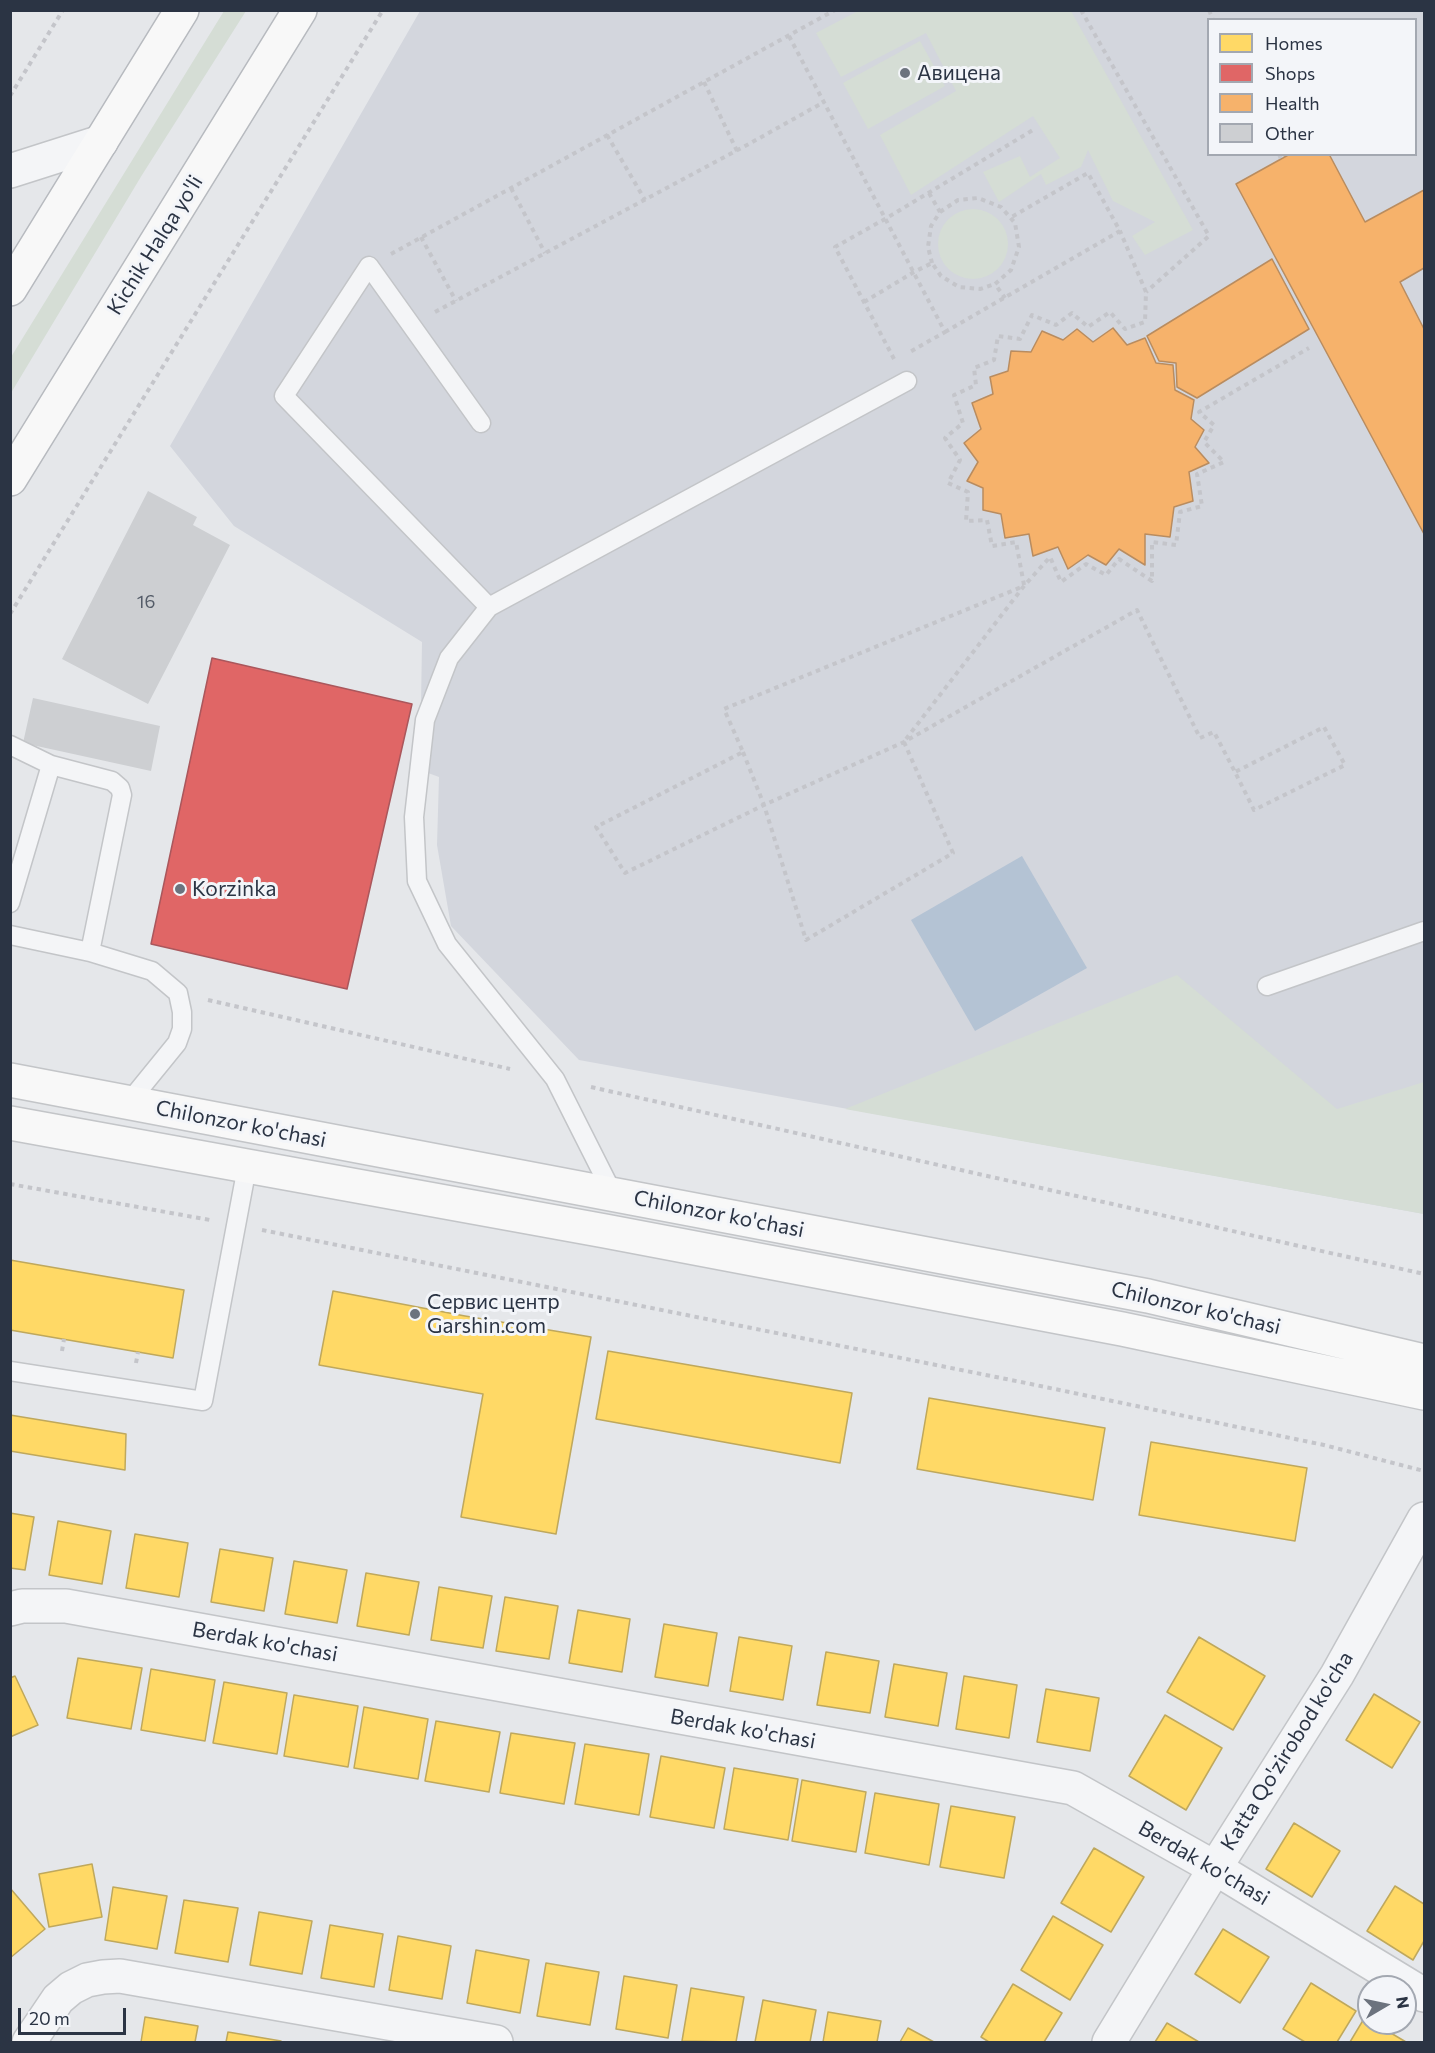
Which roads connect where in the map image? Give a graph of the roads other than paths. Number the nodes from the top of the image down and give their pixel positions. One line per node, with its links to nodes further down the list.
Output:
1 (182, 10): 3 (main road)
2 (300, 10): 8 (main road, Kichik Halqa yo'li)
3 (101, 142): 4 (street); 5 (main road)
4 (10, 171)
5 (10, 289)
6 (907, 381): 9 (lane)
7 (481, 423): 9 (lane)
8 (10, 479)
9 (489, 607): 21 (lane)
10 (10, 745): 11 (lane)
11 (51, 765): 12 (lane); 15 (lane)
12 (10, 903)
13 (1425, 931): 16 (lane)
14 (10, 935): 15 (lane)
15 (90, 952): 18 (lane)
16 (1267, 986)
17 (10, 1080): 18 (main road, Chilonzor ko'chasi)
18 (129, 1102): 21 (main road, Chilonzor ko'chasi)
19 (10, 1123): 20 (main road, Chilonzor ko'chasi)
20 (247, 1167): 23 (lane); 24 (main road, Chilonzor ko'chasi)
21 (613, 1194): 22 (main road, Chilonzor ko'chasi)
22 (1425, 1361)
23 (10, 1371)
24 (1425, 1393)
25 (1425, 1519): 27 (street, Katta Qo'zirobod ko'cha)
26 (10, 1609): 27 (street, Berdak ko'chasi)
27 (1215, 1868): 28 (street, Berdak ko'chasi); 31 (street, Katta Qo'zirobod ko'cha)
28 (1425, 1995)
29 (29, 2043): 30 (street)
30 (496, 2043)
31 (1109, 2043)

